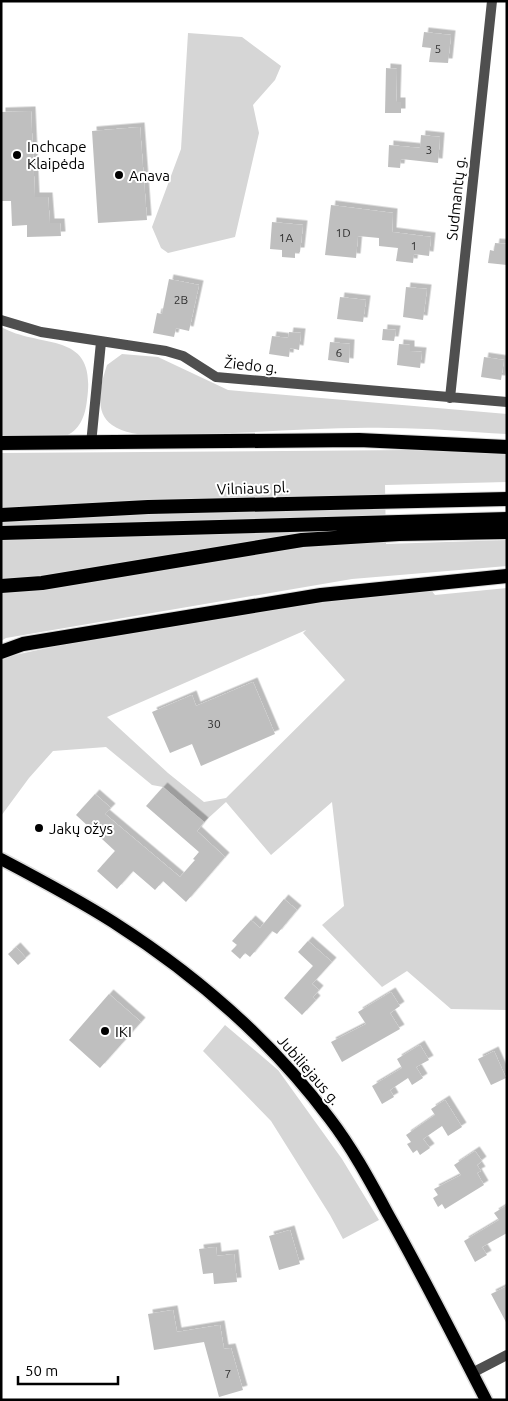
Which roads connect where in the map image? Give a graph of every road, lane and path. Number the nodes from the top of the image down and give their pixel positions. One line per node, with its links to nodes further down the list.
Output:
1 (492, 1): 4 (street, Sudmantų g.)
2 (1, 320): 3 (street, Žiedo g.)
3 (101, 342): 4 (street, Žiedo g.); 7 (street)
4 (450, 398): 5 (street, Žiedo g.)
5 (507, 402)
6 (1, 444): 7 (highway)
7 (90, 444): 8 (highway)
8 (507, 446)
9 (507, 499): 11 (highway, Vilniaus pl.)
10 (1, 506): 11 (highway)
11 (148, 508): 12 (highway, Vilniaus pl.)
12 (1, 515)
13 (507, 519): 14 (highway)
14 (398, 527): 15 (highway); 16 (highway); 18 (highway)
15 (507, 532)
16 (1, 533)
17 (507, 576): 19 (highway)
18 (1, 586)
19 (1, 652)
20 (1, 859): 22 (main road, Jubiliejaus g.)
21 (507, 1355): 22 (street)
22 (472, 1373): 23 (main road, Jubiliejaus g.)
23 (486, 1400)

